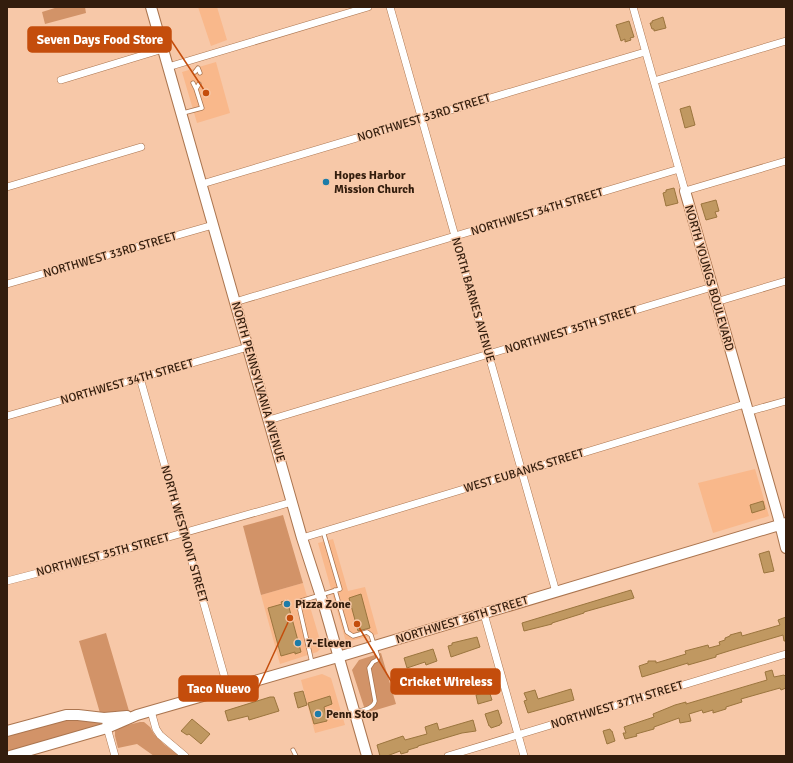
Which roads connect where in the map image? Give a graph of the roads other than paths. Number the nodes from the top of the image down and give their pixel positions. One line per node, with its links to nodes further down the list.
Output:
1 (151, 7): 6 (street, NORTH PENNSYLVANIA AVENUE)
2 (368, 7): 8 (street)
3 (390, 7): 19 (street, NORTH BARNES AVENUE)
4 (633, 7): 7 (street, NORTH YOUNGS BOULEVARD)
5 (786, 41): 14 (street)
6 (163, 49): 9 (street, NORTH PENNSYLVANIA AVENUE); 13 (street)
7 (645, 52): 14 (street, NORTH YOUNGS BOULEVARD); 19 (street, NORTHWEST 33RD STREET)
8 (196, 59): 9 (street); 10 (lane)
9 (168, 67): 18 (street, NORTH PENNSYLVANIA AVENUE)
10 (198, 68): 11 (lane); 12 (lane)
11 (195, 72)
12 (200, 73)
13 (61, 80)
14 (654, 81): 22 (street, NORTH YOUNGS BOULEVARD)
15 (193, 83): 17 (lane)
16 (199, 84): 17 (lane)
17 (196, 89): 18 (lane)
18 (182, 114): 23 (street, NORTH PENNSYLVANIA AVENUE)
19 (422, 119): 23 (street, NORTHWEST 33RD STREET); 27 (street, NORTH BARNES AVENUE)
20 (142, 148): 24 (street)
21 (786, 161): 25 (street)
22 (679, 169): 25 (street, NORTH YOUNGS BOULEVARD); 27 (street, NORTHWEST 34TH STREET)
23 (202, 184): 26 (street, NORTH PENNSYLVANIA AVENUE)
24 (7, 187)
25 (685, 191): 30 (street, NORTH YOUNGS BOULEVARD)
26 (213, 225): 29 (street, NORTHWEST 33RD STREET); 31 (street, NORTH PENNSYLVANIA AVENUE)
27 (455, 237): 31 (street, NORTHWEST 34TH STREET); 34 (street, NORTH BARNES AVENUE)
28 (786, 282): 32 (street)
29 (7, 284)
30 (712, 287): 32 (street, NORTH YOUNGS BOULEVARD); 34 (street, NORTHWEST 35TH STREET)
31 (235, 302): 33 (street, NORTH PENNSYLVANIA AVENUE)
32 (716, 302): 37 (street, NORTH YOUNGS BOULEVARD)
33 (248, 347): 35 (street, NORTHWEST 34TH STREET); 39 (street, NORTH PENNSYLVANIA AVENUE)
34 (489, 354): 39 (street, NORTHWEST 35TH STREET); 40 (street, NORTH BARNES AVENUE)
35 (140, 378): 38 (street, NORTHWEST 34TH STREET); 44 (street, NORTH WESTMONT STREET)
36 (786, 401): 37 (street, WEST EUBANKS STREET)
37 (746, 408): 40 (street, WEST EUBANKS STREET); 42 (street, NORTH YOUNGS BOULEVARD)
38 (7, 416)
39 (269, 420): 41 (street, NORTH PENNSYLVANIA AVENUE)
40 (522, 471): 43 (street, WEST EUBANKS STREET); 49 (street, NORTH BARNES AVENUE)
41 (292, 502): 44 (street, NORTHWEST 35TH STREET); 45 (street, NORTH PENNSYLVANIA AVENUE)
42 (783, 524): 46 (street, NORTH YOUNGS BOULEVARD); 49 (street, NORTHWEST 36TH STREET)
43 (323, 531): 45 (street, WEST EUBANKS STREET); 48 (lane)
44 (184, 533): 47 (street, NORTHWEST 35TH STREET); 56 (street, NORTH WESTMONT STREET)
45 (302, 538): 50 (street, NORTH PENNSYLVANIA AVENUE)
46 (786, 548)
47 (7, 581)
48 (335, 590): 50 (lane); 52 (lane)
49 (556, 592): 51 (street, NORTHWEST 36TH STREET)
50 (320, 594): 54 (street, NORTH PENNSYLVANIA AVENUE); 55 (lane)
51 (484, 614): 52 (street, NORTHWEST 36TH STREET); 61 (street)
52 (375, 646): 54 (street, NORTHWEST 36TH STREET); 58 (lane)
53 (786, 654): 61 (street, NORTHWEST 37TH STREET)
54 (338, 657): 55 (street, NORTHWEST 36TH STREET); 58 (street, NORTH PENNSYLVANIA AVENUE)
55 (312, 664): 56 (street, NORTHWEST 36TH STREET)
56 (228, 689): 57 (street, NORTHWEST 36TH STREET)
57 (151, 711): 59 (street, NORTHWEST 36TH STREET); 65 (street)
58 (354, 712): 67 (street, NORTH PENNSYLVANIA AVENUE)
59 (106, 723): 60 (street); 63 (street, NORTHWEST 36TH STREET); 64 (street)
60 (7, 731)
61 (518, 735): 68 (street, NORTHWEST 37TH STREET); 69 (street)
62 (293, 750): 66 (lane)
63 (10, 756)
64 (115, 756)
65 (185, 756)
66 (296, 756)
67 (367, 756)
68 (448, 756)
69 (524, 756)

